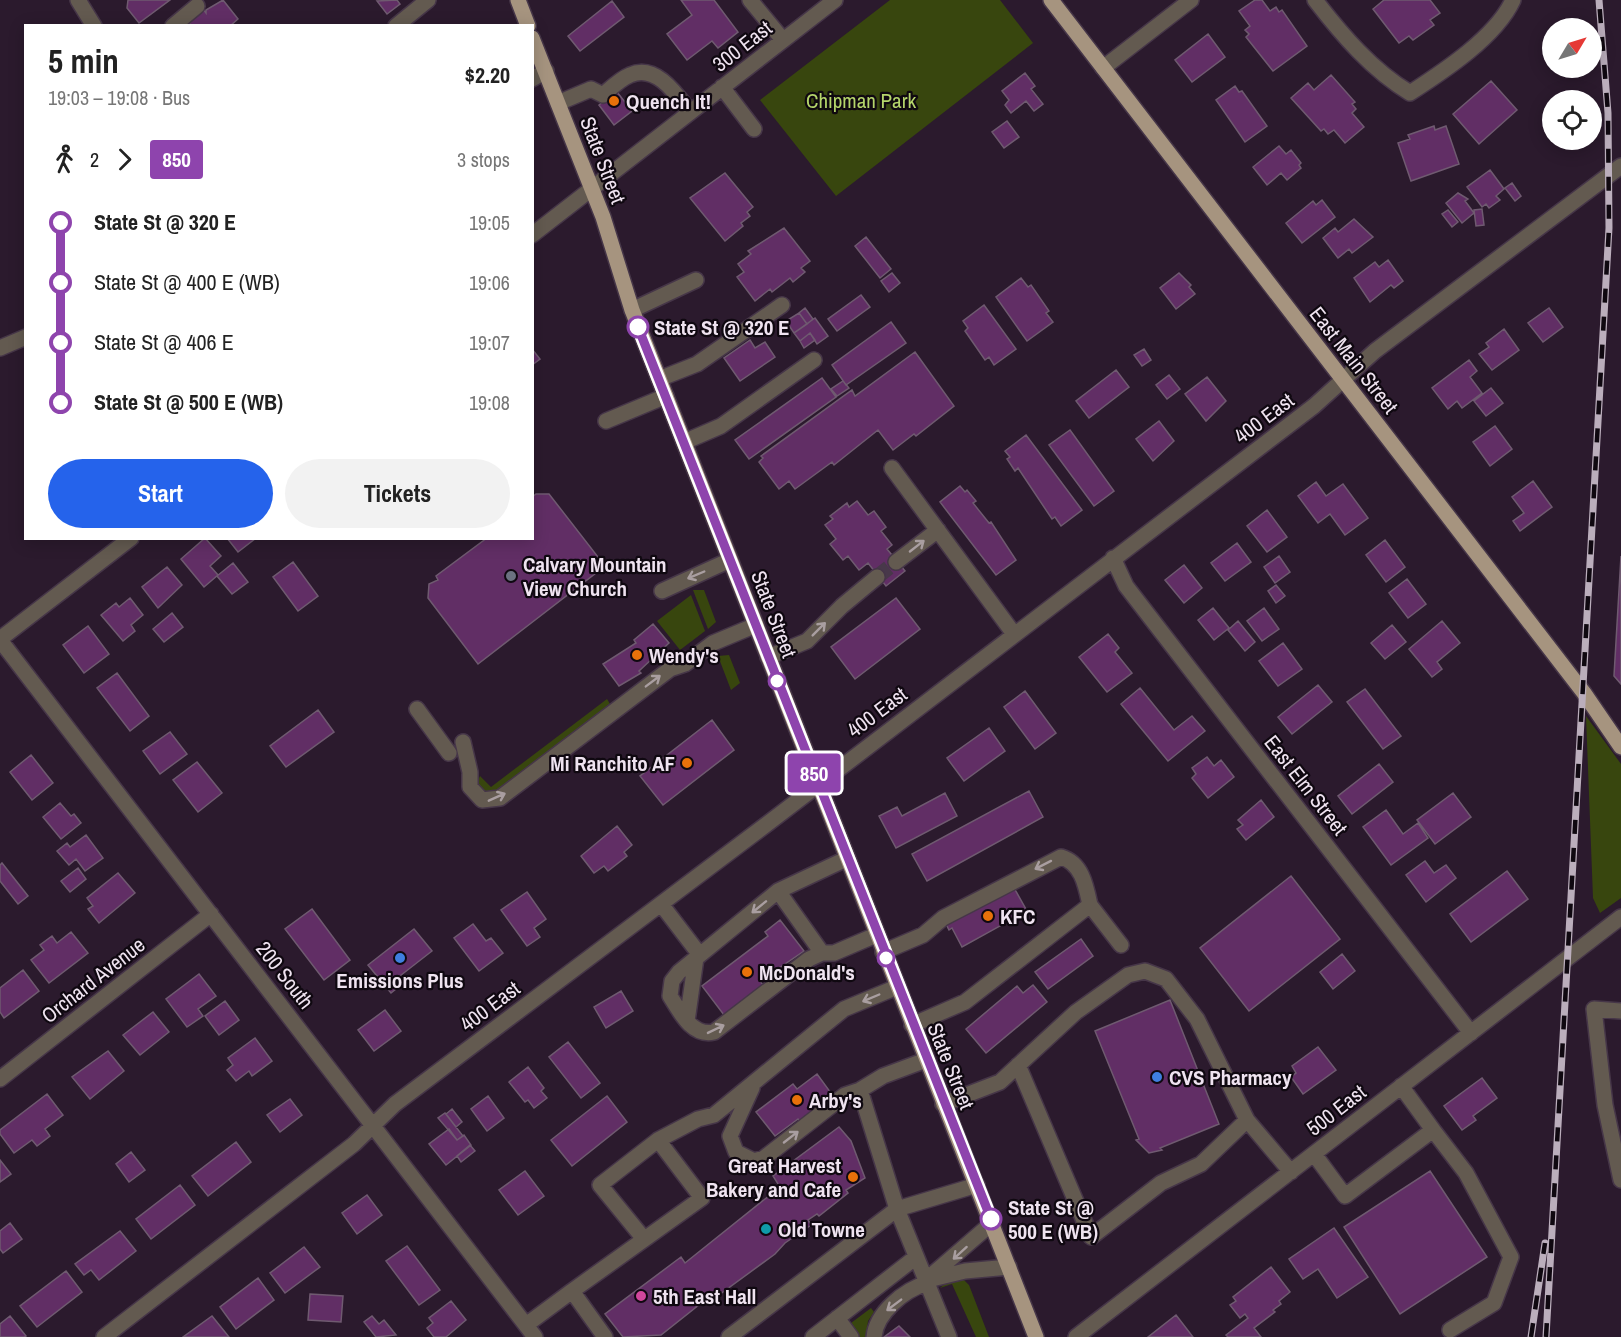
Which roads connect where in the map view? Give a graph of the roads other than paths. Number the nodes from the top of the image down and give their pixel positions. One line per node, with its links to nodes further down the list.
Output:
1 (78, 0): 11 (street)
2 (428, 0): 13 (street)
3 (518, 0): 14 (main road)
4 (750, 0): 15 (street)
5 (833, 0): 15 (street, 300 East)
6 (1051, 0): 17 (main road, East Main Street)
7 (1191, 0): 17 (street)
8 (1315, 0): 9 (street)
9 (1513, 0)
10 (197, 6): 12 (street)
11 (93, 24)
12 (175, 24)
13 (398, 24)
14 (527, 24)
15 (783, 40): 19 (street, 300 East)
16 (534, 49): 18 (main road, State Street)
17 (1102, 68): 33 (main road, East Main Street)
18 (539, 75): 20 (main road, State Street)
19 (723, 87): 21 (street, 300 East); 22 (street)
20 (558, 103): 21 (street); 24 (main road, State Street)
21 (690, 112): 24 (street, 300 East)
22 (754, 129)
23 (1621, 166): 33 (street, 400 East)
24 (591, 188): 25 (street, 300 East); 28 (main road, State Street)
25 (534, 233)
26 (696, 280): 28 (street)
27 (782, 304): 32 (street)
28 (632, 310): 32 (main road, State Street)
29 (24, 338): 30 (street)
30 (0, 348)
31 (814, 360): 36 (street)
32 (659, 379): 34 (main road, State Street)
33 (1343, 380): 40 (street, 400 East); 51 (main road, East Main Street)
34 (666, 396): 35 (street); 36 (main road, State Street)
35 (606, 421)
36 (684, 442): 41 (main road, State Street)
37 (892, 468): 38 (street)
38 (938, 530): 42 (street, one-way to 38); 46 (street)
39 (128, 540): 47 (street)
40 (1113, 558): 46 (street, 400 East); 69 (street, East Elm Street)
41 (730, 560): 44 (street, one-way to 44); 45 (main road, State Street)
42 (896, 562)
43 (877, 577): 48 (street, one-way to 43)
44 (662, 591)
45 (756, 624): 48 (main road, State Street); 50 (street, one-way to 45)
46 (1014, 634): 53 (street, 400 East)
47 (0, 639): 58 (street, 200 South)
48 (768, 657): 53 (main road, State Street)
49 (417, 709): 52 (street)
50 (463, 742)
51 (1620, 742)
52 (449, 753)
53 (818, 784): 54 (main road, State Street); 56 (street, 400 East)
54 (846, 859): 55 (street); 60 (main road, State Street)
55 (778, 891): 63 (street); 64 (street, one-way to 64)
56 (661, 904): 64 (street); 78 (street, 400 East)
57 (1090, 905): 61 (street); 62 (street, one-way to 62); 68 (street)
58 (211, 914): 72 (street, Orchard Avenue); 78 (street, 200 South)
59 (1621, 917): 69 (street, 500 East)
60 (876, 935): 62 (main road, State Street); 63 (street)
61 (1121, 945)
62 (883, 952): 65 (main road, State Street)
63 (822, 953): 67 (street, one-way to 63)
64 (698, 956): 67 (street); 67 (street)
65 (897, 987): 68 (main road, State Street); 73 (street, one-way to 73)
66 (1621, 1011): 83 (street)
67 (687, 1021)
68 (912, 1025): 70 (main road, State Street)
69 (1471, 1033): 74 (street, 500 East)
70 (926, 1060): 75 (street); 76 (main road, State Street)
71 (1018, 1065): 76 (street); 77 (street); 77 (street)
72 (0, 1079)
73 (755, 1082): 75 (street, one-way to 75); 80 (street)
74 (1401, 1086): 79 (street); 81 (street, 500 East)
75 (860, 1090): 85 (street)
76 (943, 1104): 84 (main road, State Street)
77 (1247, 1120): 82 (street)
78 (373, 1125): 94 (street, 200 South); 95 (street, 400 East)
79 (1433, 1130): 81 (street); 93 (street)
80 (658, 1140): 87 (street); 87 (street)
81 (1314, 1154): 82 (street, 500 East)
82 (1291, 1172): 103 (street, 500 East)
83 (1621, 1180)
84 (977, 1185): 85 (street); 86 (main road, State Street)
85 (897, 1209): 88 (street); 97 (street)
86 (992, 1223): 89 (main road, State Street); 90 (street, one-way to 90)
87 (644, 1239): 91 (street)
88 (916, 1257): 90 (street); 92 (street)
89 (1009, 1267): 90 (street); 102 (main road, State Street)
90 (926, 1282): 100 (street, one-way to 100); 101 (street)
91 (572, 1291): 94 (street); 96 (street)
92 (837, 1318): 98 (street); 99 (street)
93 (1450, 1330)
94 (531, 1331)
95 (104, 1337)
96 (605, 1337)
97 (729, 1337)
98 (813, 1337)
99 (851, 1337)
100 (874, 1337)
101 (949, 1337)
102 (1036, 1337)
103 (1076, 1337)

